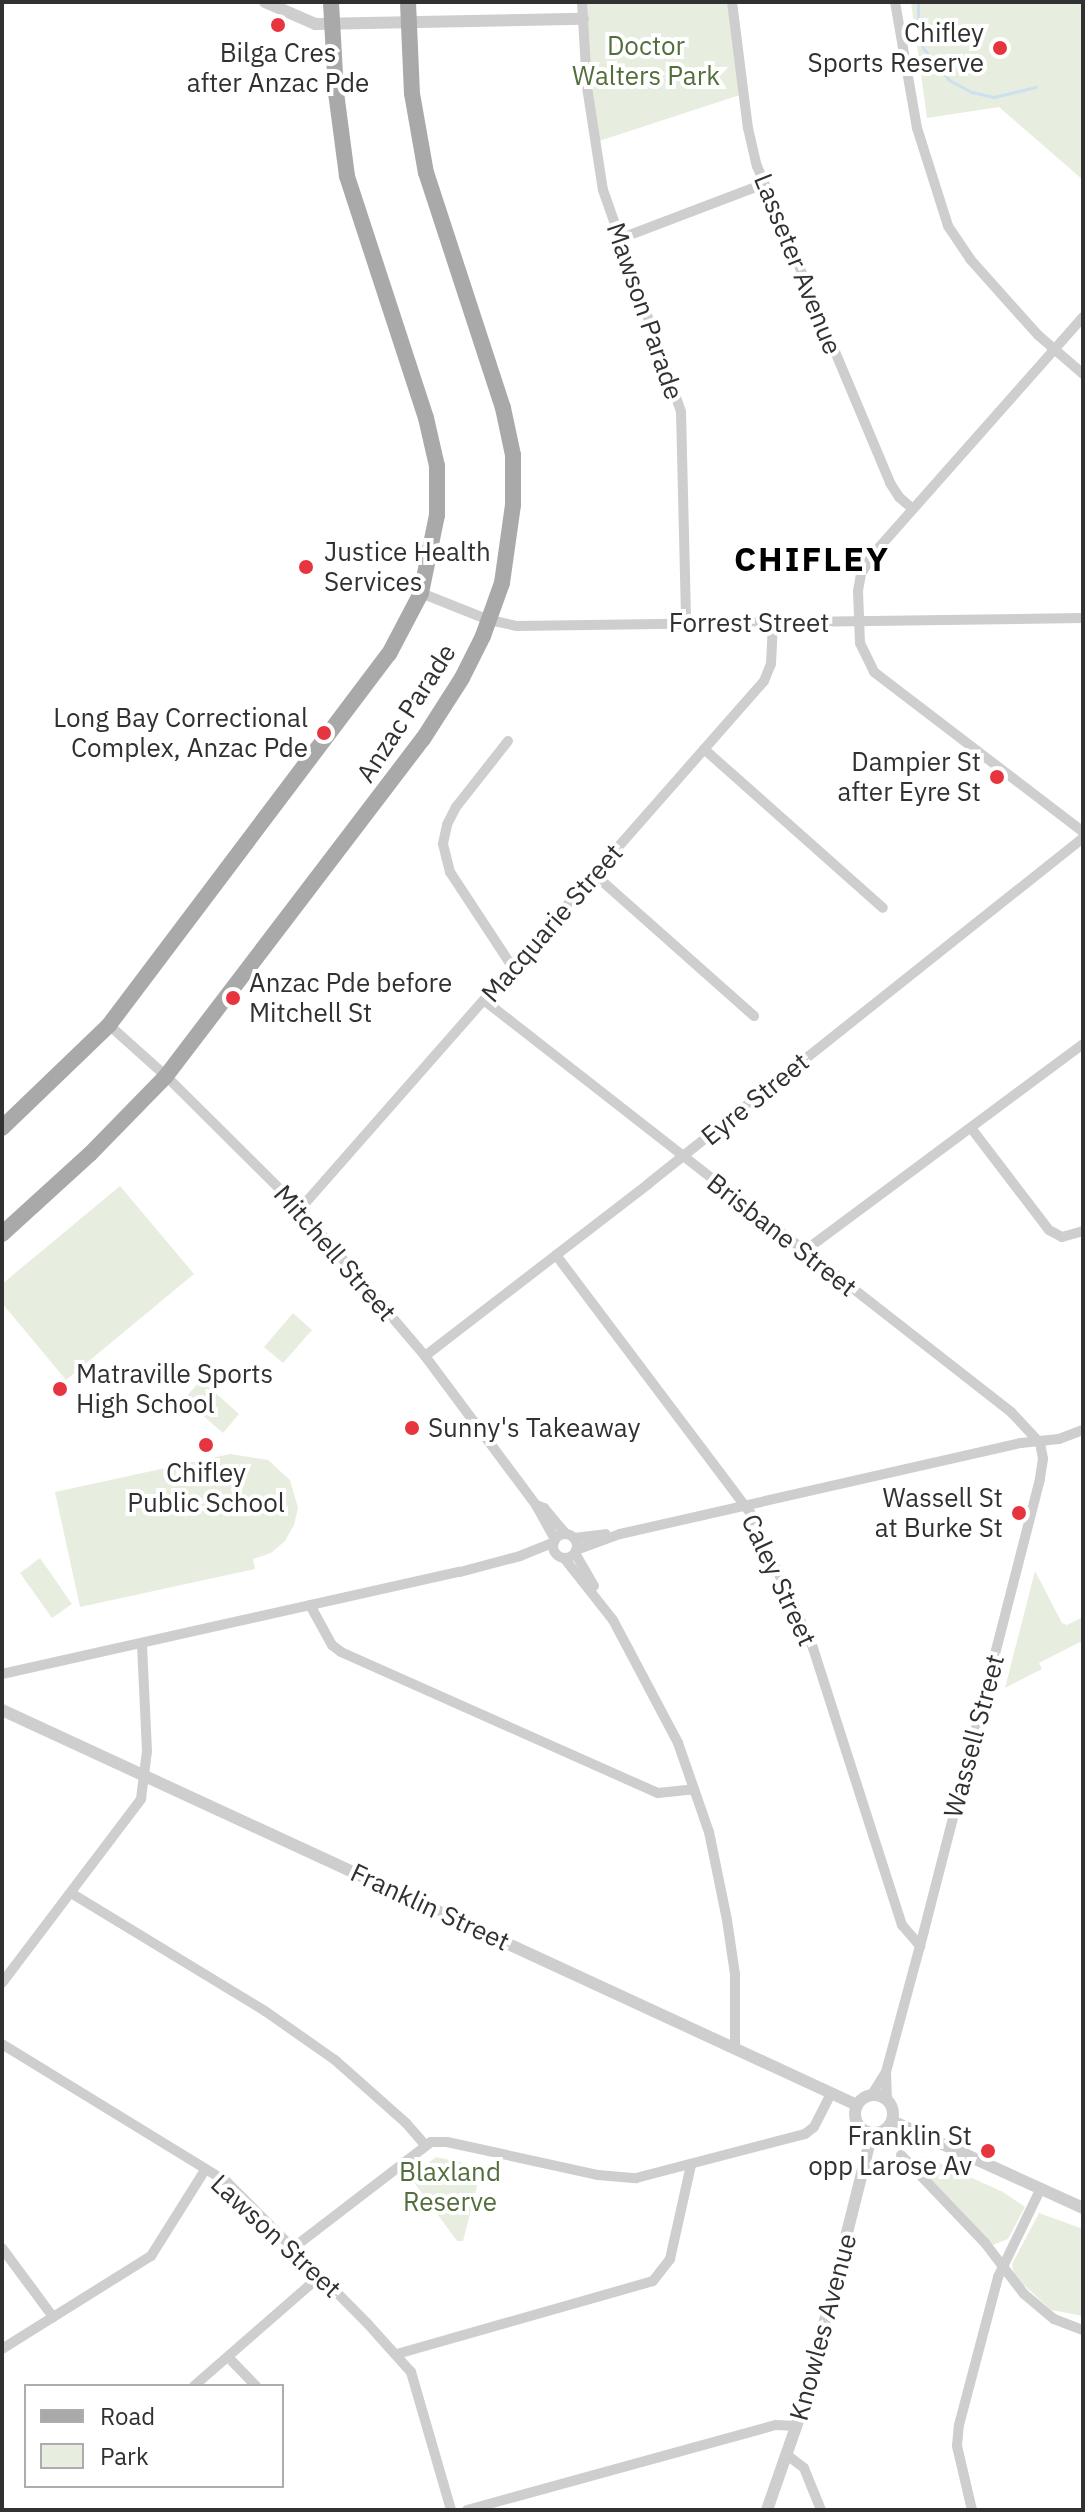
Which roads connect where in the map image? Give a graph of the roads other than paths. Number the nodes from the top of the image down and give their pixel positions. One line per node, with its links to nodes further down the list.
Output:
1 (265, 2): 9 (street)
2 (331, 2): 9 (main road, Anzac Parade)
3 (408, 2): 8 (main road, Anzac Parade)
4 (582, 2): 7 (street, Mawson Parade)
5 (732, 2): 10 (street, Lasseter Avenue)
6 (895, 2): 13 (street)
7 (583, 19): 8 (street); 11 (street, Mawson Parade)
8 (407, 22): 9 (street); 18 (main road, Anzac Parade)
9 (331, 25): 16 (main road, Anzac Parade)
10 (764, 184): 11 (street); 15 (street, Lasseter Avenue)
11 (619, 239): 19 (street, Mawson Parade)
12 (1083, 317): 13 (street)
13 (1054, 349): 14 (street); 15 (street)
14 (1083, 374)
15 (913, 509): 21 (street)
16 (421, 593): 18 (street, Forrest Street); 30 (main road, Anzac Parade)
17 (1083, 618): 21 (street, Forrest Street)
18 (489, 620): 19 (street, Forrest Street); 32 (main road, Anzac Parade)
19 (686, 623): 20 (street, Forrest Street)
20 (773, 623): 21 (street, Forrest Street); 23 (street, Macquarie Street)
21 (858, 623): 24 (street)
22 (508, 741): 27 (street)
23 (704, 749): 25 (street, Macquarie Street); 26 (street)
24 (1083, 835): 35 (street, Eyre Street)
25 (594, 874): 27 (street, Macquarie Street); 29 (street)
26 (883, 908)
27 (513, 968): 28 (street, Macquarie Street)
28 (485, 1001): 35 (street, Brisbane Street); 36 (street, Macquarie Street)
29 (754, 1016)
30 (109, 1025): 32 (street, Mitchell Street); 33 (main road, Anzac Parade)
31 (1083, 1044): 34 (street)
32 (166, 1076): 36 (street, Mitchell Street); 38 (main road, Anzac Parade)
33 (2, 1128)
34 (971, 1128): 37 (street); 39 (street)
35 (683, 1157): 39 (street, Brisbane Street); 40 (street, Eyre Street)
36 (300, 1209): 41 (street, Mitchell Street)
37 (1083, 1231)
38 (2, 1234)
39 (803, 1252): 43 (street, Brisbane Street)
40 (556, 1255): 41 (street, Eyre Street); 44 (street, Caley Street)
41 (425, 1356): 45 (street, Mitchell Street)
42 (1083, 1430): 43 (street)
43 (1040, 1443): 44 (street); 53 (street, Wassell Street)
44 (746, 1507): 45 (street); 53 (street, Caley Street)
45 (565, 1546): 46 (street); 51 (street, Mitchell Street)
46 (310, 1605): 47 (street); 51 (street)
47 (142, 1643): 48 (street); 50 (street)
48 (2, 1674)
49 (2, 1710): 50 (street, Franklin Street)
50 (146, 1775): 52 (street); 56 (street, Franklin Street)
51 (694, 1789): 56 (street, Mitchell Street)
52 (71, 1893): 54 (street); 64 (street)
53 (920, 1946): 57 (street, Wassell Street)
54 (2, 1983)
55 (2, 2044): 67 (street, Lawson Street)
56 (735, 2047): 58 (street, Franklin Street)
57 (886, 2072): 59 (street, Wassell Street); 60 (street, Wassell Street)
58 (831, 2094): 61 (street, Franklin Street); 66 (street)
59 (872, 2094): 60 (street); 61 (street)
60 (887, 2100): 62 (street)
61 (857, 2105): 63 (street)
62 (892, 2121): 63 (street); 68 (street)
63 (872, 2133): 81 (street, Knowles Avenue)
64 (425, 2145): 66 (street); 71 (street)
65 (901, 2155): 72 (street)
66 (691, 2165): 77 (street)
67 (205, 2170): 71 (street, Lawson Street); 74 (street)
68 (1041, 2188): 69 (street); 72 (street)
69 (1083, 2208)
70 (2, 2248): 74 (street)
71 (293, 2248): 73 (street, Lawson Street)
72 (1002, 2269): 75 (street); 87 (street)
73 (319, 2277): 77 (street, Lawson Street); 78 (street)
74 (53, 2317): 76 (street)
75 (1083, 2330)
76 (2, 2349)
77 (397, 2354): 83 (street, Lawson Street)
78 (228, 2357): 79 (street); 80 (street)
79 (196, 2384)
80 (254, 2384)
81 (797, 2426): 82 (street, Knowles Avenue); 84 (street)
82 (787, 2455): 85 (street); 86 (street, Knowles Avenue)
83 (451, 2510)
84 (467, 2510)
85 (767, 2510)
86 (821, 2510)
87 (972, 2510)

